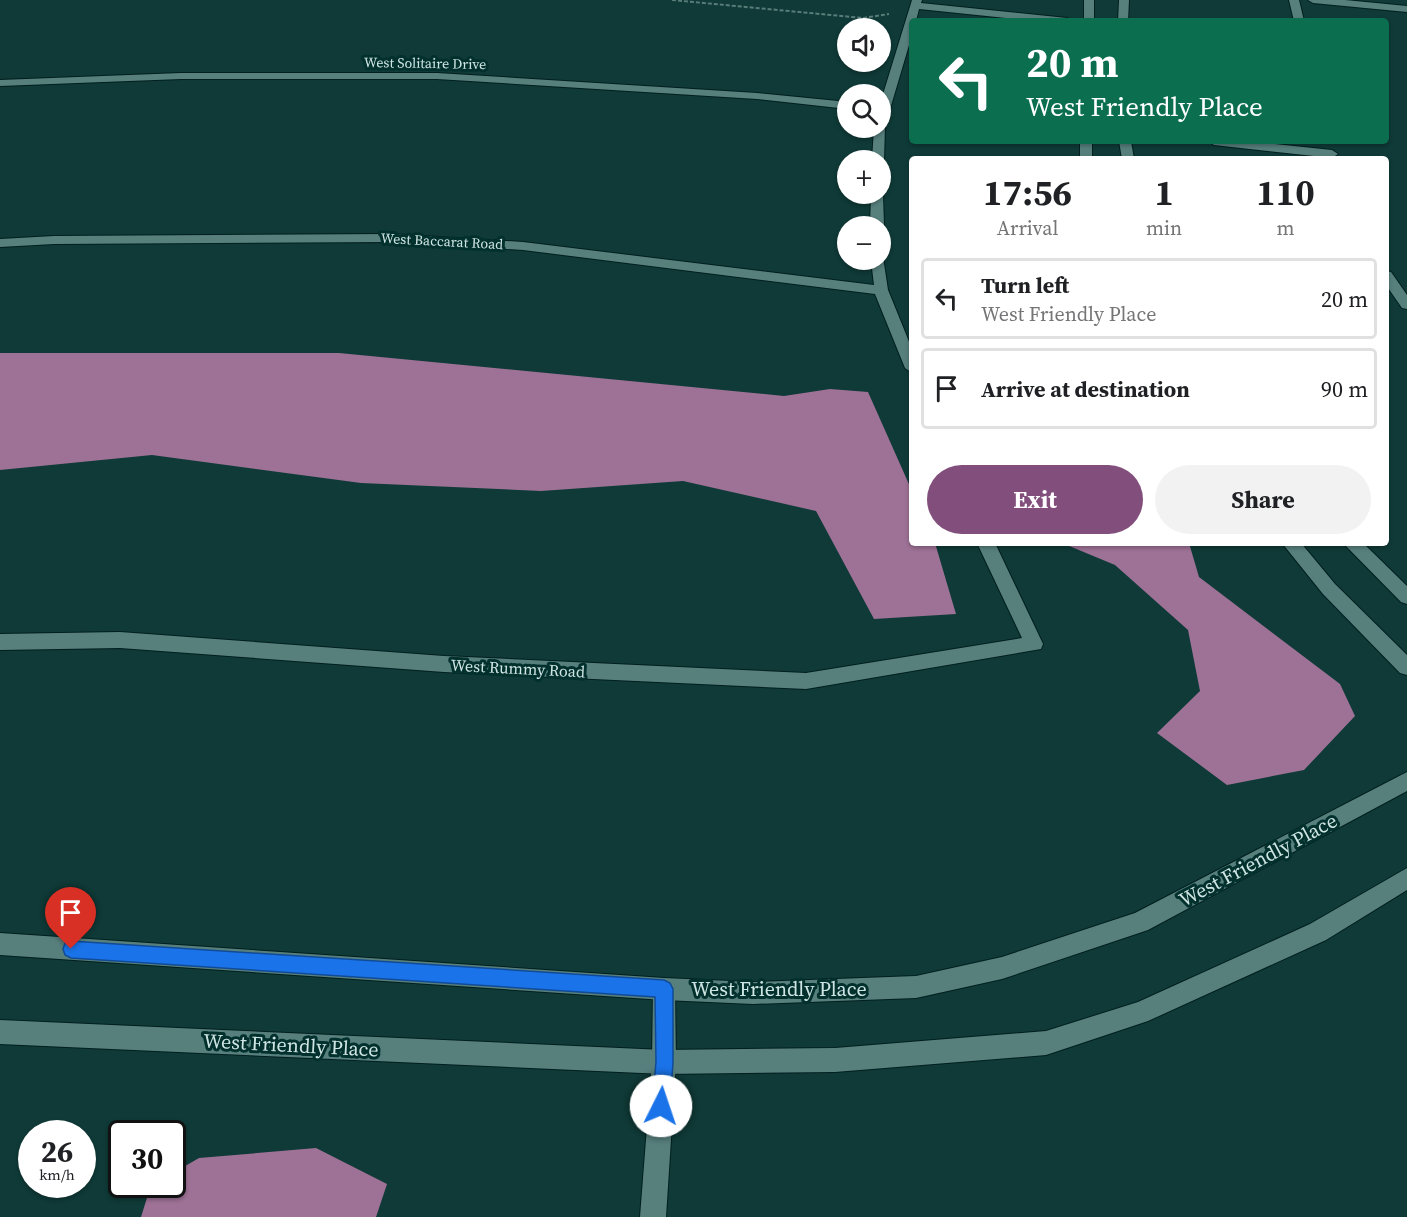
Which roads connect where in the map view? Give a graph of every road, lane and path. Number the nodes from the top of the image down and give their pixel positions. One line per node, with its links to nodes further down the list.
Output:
1 (672, 0): 6 (path)
2 (1089, 0): 9 (street)
3 (1124, 0): 10 (street)
4 (1294, 0): 11 (street)
5 (1313, 0): 7 (street)
6 (915, 7): 8 (street)
7 (1407, 9)
8 (1034, 18)
9 (1089, 18)
10 (1123, 18)
11 (1298, 18)
12 (909, 26): 14 (street)
13 (0, 83): 15 (street, West Solitaire Drive)
14 (891, 84)
15 (837, 105)
16 (1236, 144): 17 (street)
17 (1325, 156)
18 (0, 243): 21 (street, West Baccarat Road)
19 (879, 270): 21 (street)
20 (1389, 279): 22 (street)
21 (881, 290): 23 (street)
22 (1407, 305)
23 (909, 360)
24 (987, 546): 28 (street, West Rummy Road)
25 (1293, 546): 29 (street)
26 (1355, 546): 27 (street)
27 (1407, 597)
28 (0, 642)
29 (1407, 667)
30 (1407, 781): 33 (street, West Friendly Place)
31 (1407, 878): 35 (street, West Friendly Place)
32 (0, 944): 33 (street, West Friendly Place)
33 (664, 989): 35 (street)
34 (0, 1032): 35 (street, West Friendly Place)
35 (664, 1062): 36 (street)
36 (653, 1217)

